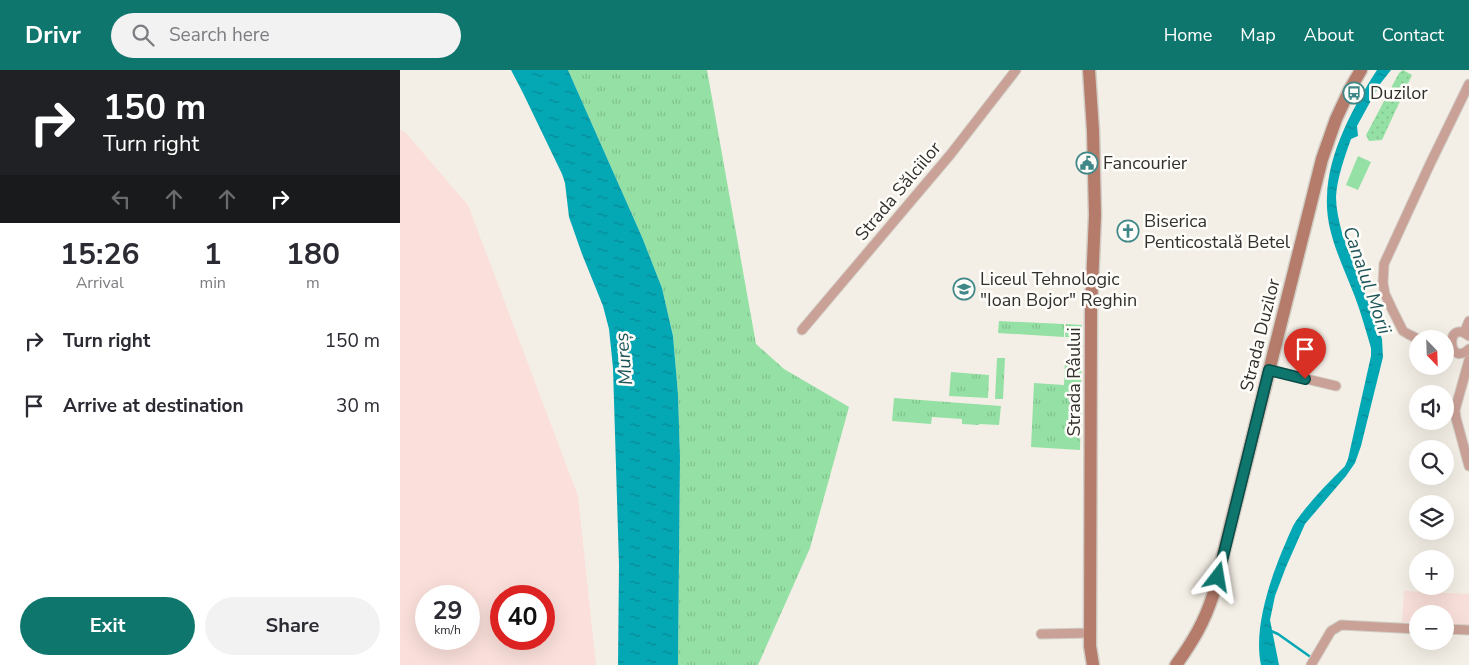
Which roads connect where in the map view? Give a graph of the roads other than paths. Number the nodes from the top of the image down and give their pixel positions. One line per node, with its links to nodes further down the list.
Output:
1 (1016, 70): 6 (street, Strada Sălciilor)
2 (1089, 70): 18 (street, Strada Râului)
3 (1361, 70): 12 (street, Strada Duzilor)
4 (1469, 84): 7 (street)
5 (1469, 321): 8 (street)
6 (802, 330)
7 (1409, 334)
8 (1466, 334): 9 (street)
9 (1454, 335)
10 (1465, 351): 11 (street)
11 (1468, 364): 14 (street)
12 (1269, 370): 13 (street); 21 (street, Strada Duzilor)
13 (1336, 386)
14 (1469, 466)
15 (1409, 629): 22 (street)
16 (1454, 629): 17 (street)
17 (1469, 630)
18 (1090, 633): 19 (street); 20 (street, Strada Râului)
19 (1041, 634)
20 (1093, 665)
21 (1176, 665)
22 (1311, 665)

